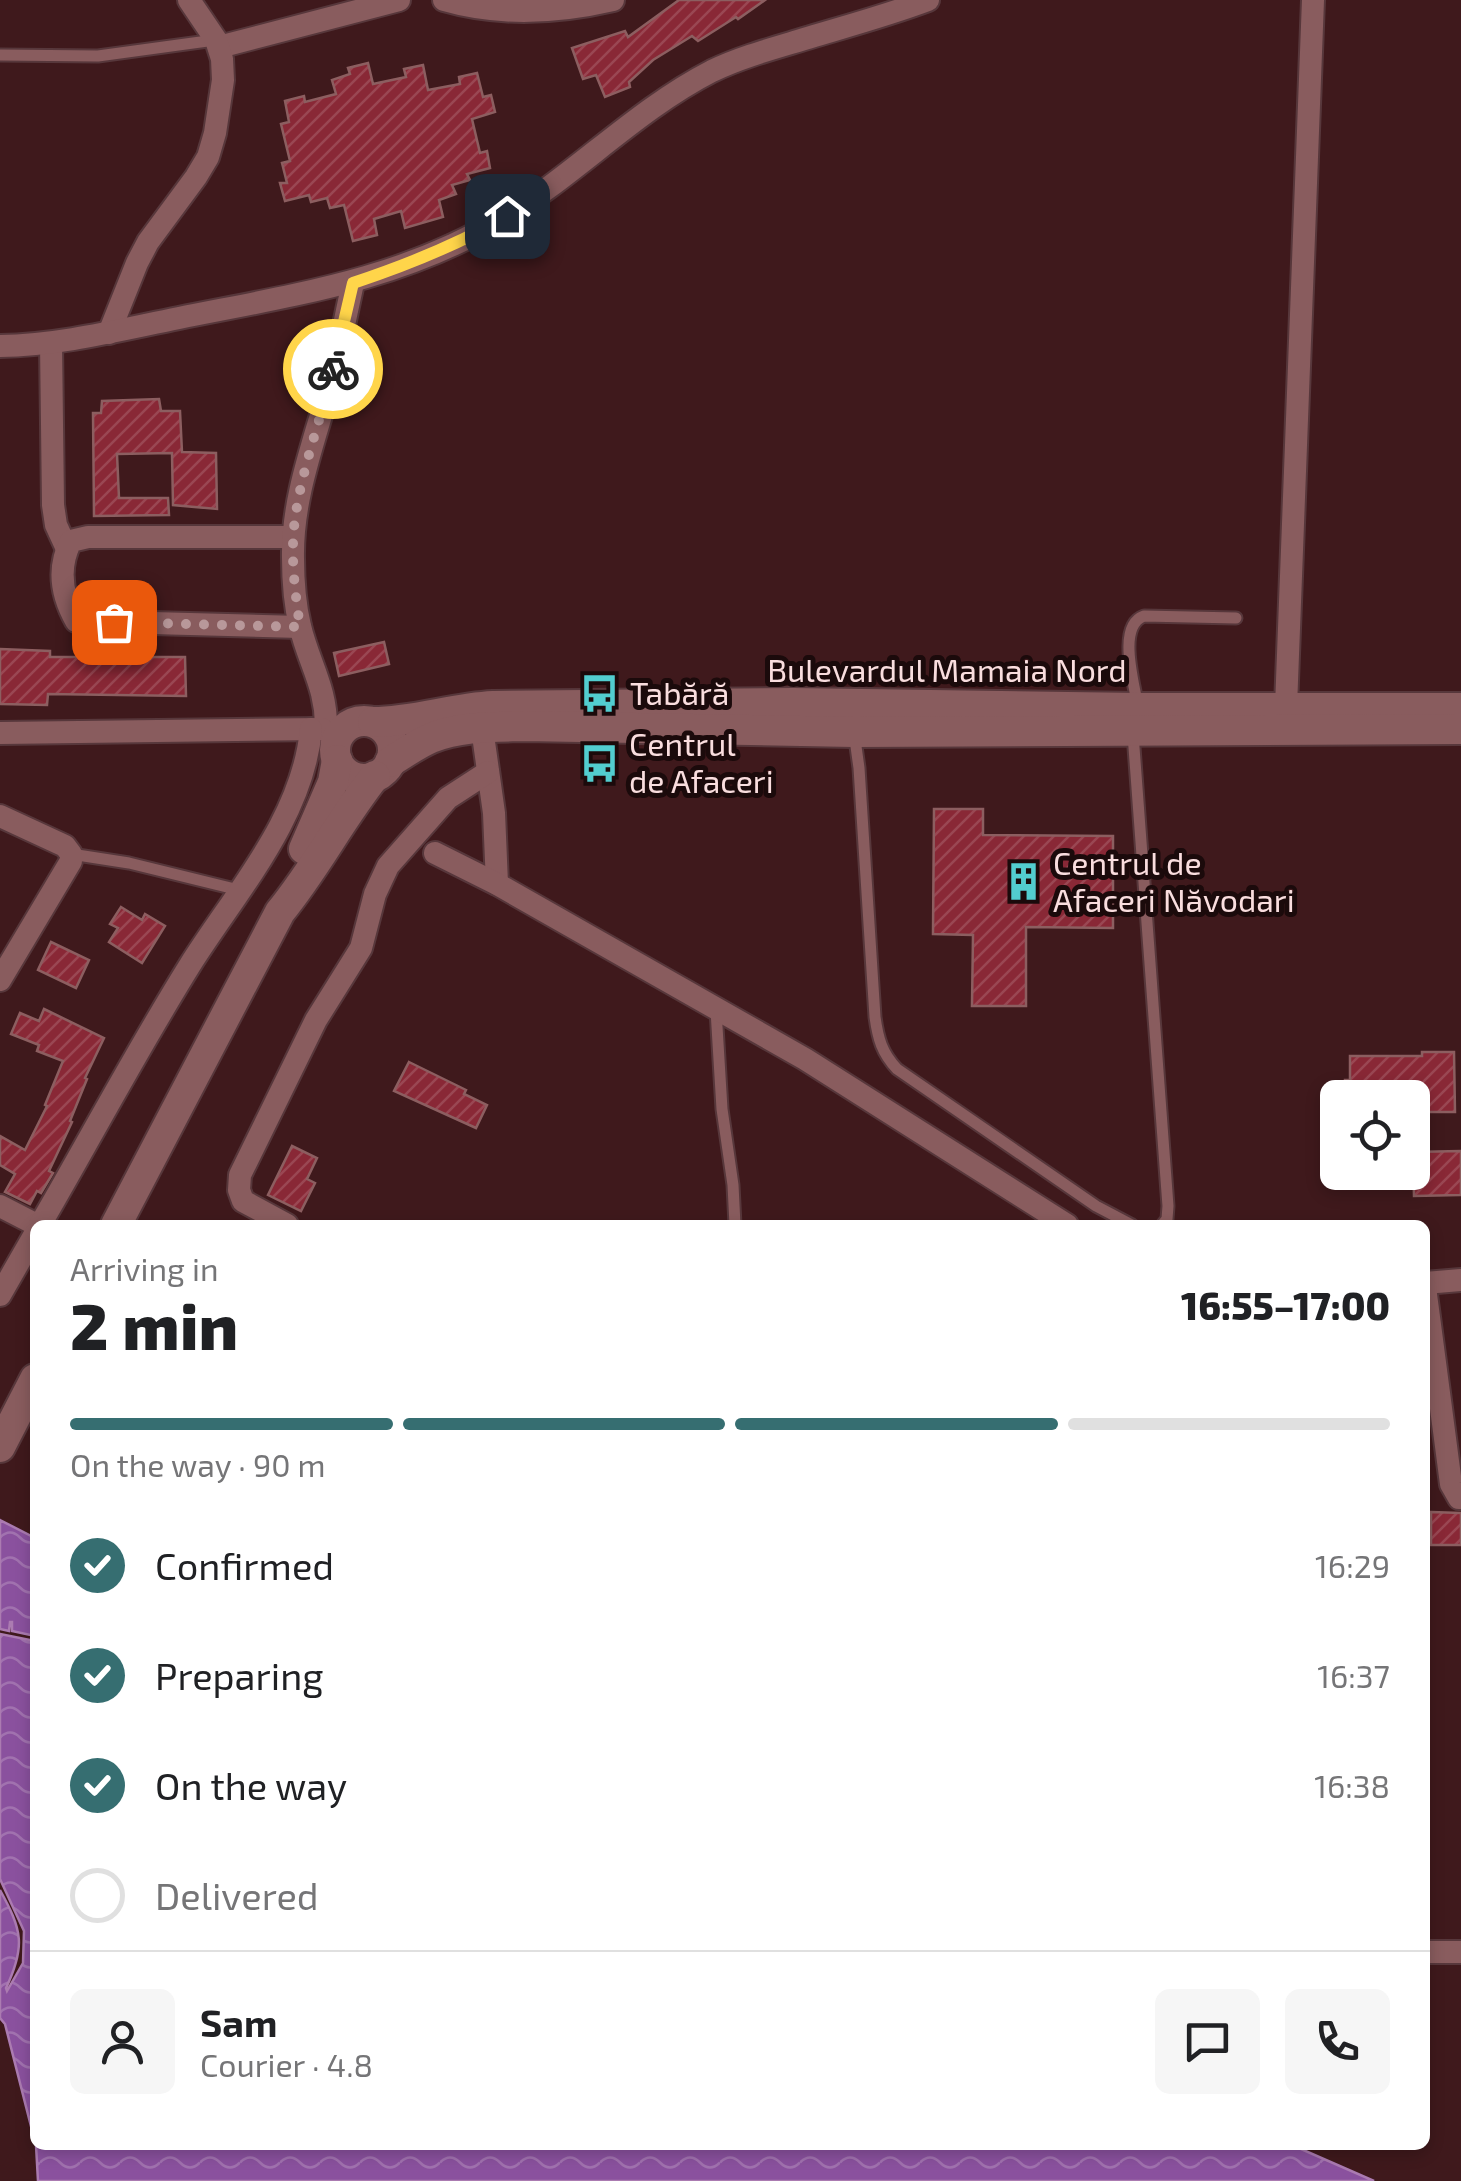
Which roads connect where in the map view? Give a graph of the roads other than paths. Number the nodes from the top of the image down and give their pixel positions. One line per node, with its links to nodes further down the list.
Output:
1 (189, 0): 8 (street)
2 (399, 0): 8 (street)
3 (444, 0): 4 (street)
4 (613, 0)
5 (928, 0): 7 (street)
6 (1313, 0): 18 (street)
7 (880, 7): 10 (street)
8 (218, 44): 9 (lane); 11 (street)
9 (0, 55)
10 (353, 283): 11 (street); 14 (street)
11 (109, 333): 12 (street)
12 (51, 343): 13 (street); 15 (street)
13 (0, 346)
14 (294, 537): 15 (street); 17 (street)
15 (67, 549): 17 (street)
16 (1236, 618): 20 (lane)
17 (300, 627): 26 (street)
18 (1286, 708): 19 (main road, Bulevardul Mamaia Nord); 20 (main road, Bulevardul Mamaia Nord)
19 (1461, 708)
20 (1135, 719): 21 (main road, Bulevardul Mamaia Nord); 23 (main road, Bulevardul Mamaia Nord); 24 (main road, Bulevardul Mamaia Nord); 44 (lane)
21 (373, 722): 26 (main road); 27 (main road)
22 (482, 728): 24 (main road, Bulevardul Mamaia Nord); 27 (main road, Bulevardul Mamaia Nord); 28 (street)
23 (1461, 729)
24 (854, 732): 43 (lane)
25 (0, 733): 26 (street)
26 (328, 738): 27 (main road); 33 (street); 34 (main road, Bulevardul Mamaia Nord)
27 (383, 769): 34 (main road, Bulevardul Mamaia Nord)
28 (488, 772): 32 (street); 40 (street)
29 (0, 816): 31 (street)
30 (435, 853): 32 (street)
31 (71, 854): 33 (lane); 35 (street)
32 (497, 884): 36 (street)
33 (240, 890): 38 (street)
34 (280, 912): 39 (main road, Bulevardul Mamaia Nord)
35 (0, 980)
36 (716, 1009): 41 (lane); 42 (street)
37 (0, 1206): 45 (street)
38 (41, 1220)
39 (119, 1220)
40 (278, 1220)
41 (736, 1220)
42 (1059, 1220)
43 (1123, 1220)
44 (1166, 1220)
45 (30, 1221)
46 (30, 1243): 49 (street)
47 (1461, 1280): 48 (street)
48 (1430, 1284)
49 (0, 1296)
50 (1430, 1323): 53 (street)
51 (30, 1388): 52 (main road)
52 (0, 1447)
53 (1461, 1498)
54 (1430, 1952): 55 (street)
55 (1461, 1952)

